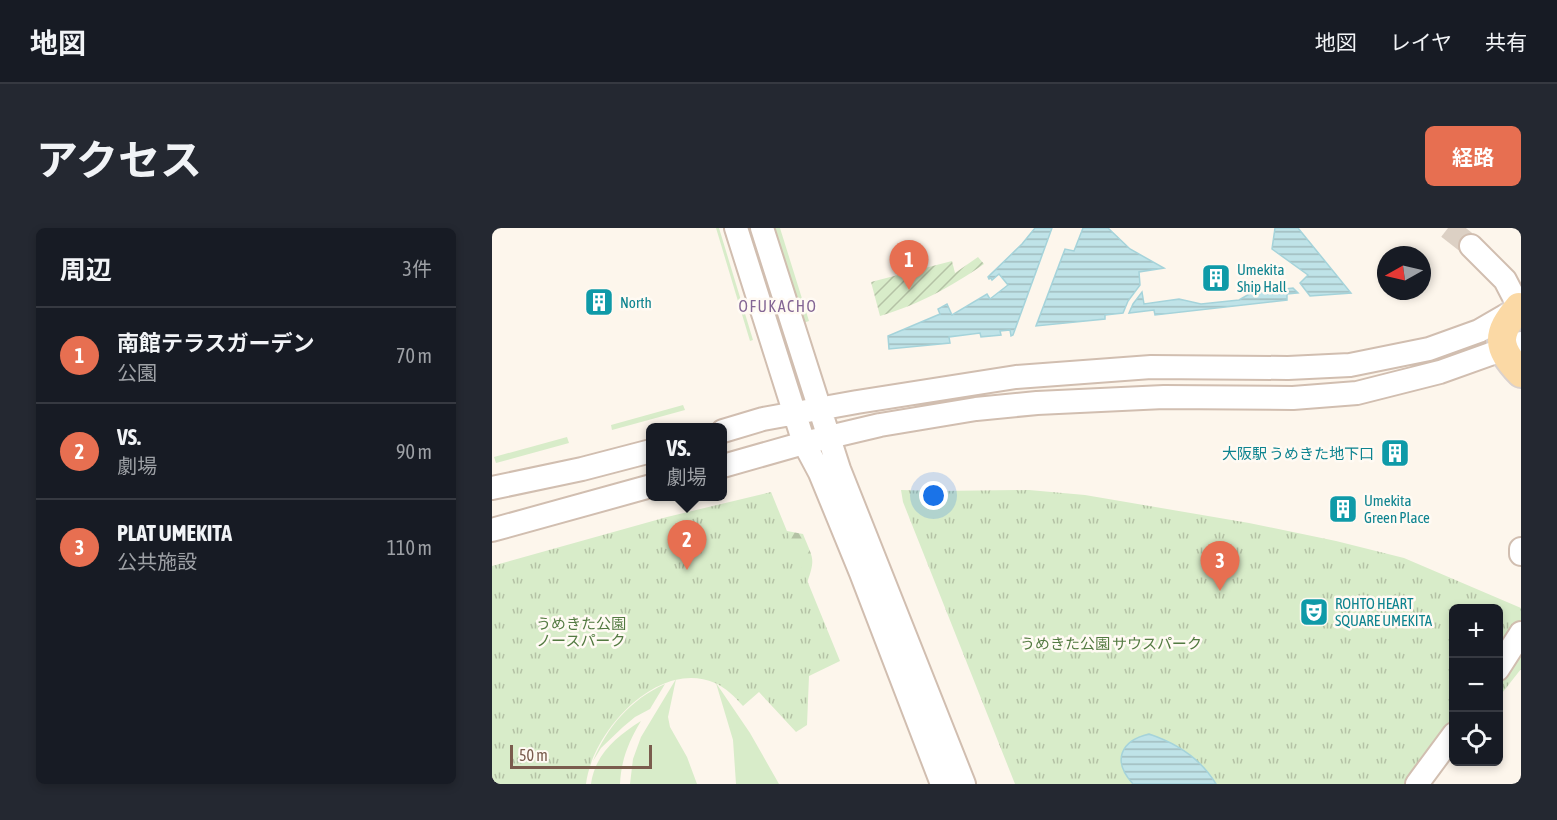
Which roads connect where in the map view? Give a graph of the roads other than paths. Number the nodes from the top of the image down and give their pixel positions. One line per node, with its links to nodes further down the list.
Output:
1 (736, 228): 8 (street)
2 (762, 228): 7 (street)
3 (1471, 246): 4 (street)
4 (1520, 308): 5 (main road); 7 (street)
5 (1512, 346): 6 (main road); 10 (street)
6 (1521, 373)
7 (821, 410): 8 (street); 10 (street)
8 (795, 414): 9 (street); 11 (street)
9 (727, 430)
10 (829, 436): 11 (street); 23 (street)
11 (804, 443): 13 (street); 22 (street)
12 (646, 452): 15 (street)
13 (727, 465)
14 (646, 487): 16 (street)
15 (492, 489)
16 (492, 530)
17 (1521, 549): 18 (street)
18 (1521, 554)
19 (1521, 633): 20 (street)
20 (1503, 661)
21 (1449, 741): 24 (street)
22 (942, 784)
23 (964, 784)
24 (1417, 784)

